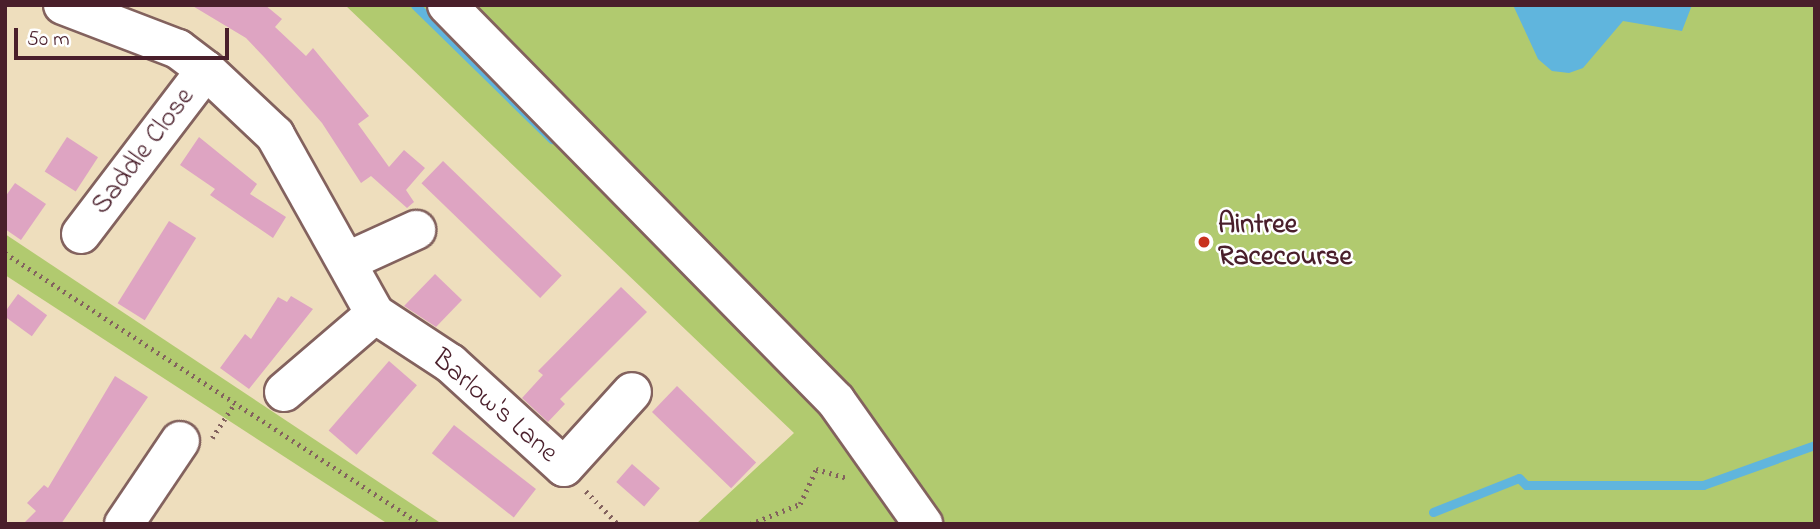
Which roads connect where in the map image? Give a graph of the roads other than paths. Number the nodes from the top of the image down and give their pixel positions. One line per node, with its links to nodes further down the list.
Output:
1 (63, 5): 3 (street, Barlow's Lane)
2 (447, 5): 12 (street)
3 (206, 70): 5 (street, Saddle Close); 6 (street, Barlow's Lane)
4 (415, 230): 6 (street)
5 (81, 234)
6 (348, 261): 7 (street, Barlow's Lane)
7 (375, 314): 8 (street); 9 (street, Barlow's Lane)
8 (284, 392)
9 (632, 392)
10 (180, 441): 11 (street)
11 (124, 524)
12 (923, 524)

